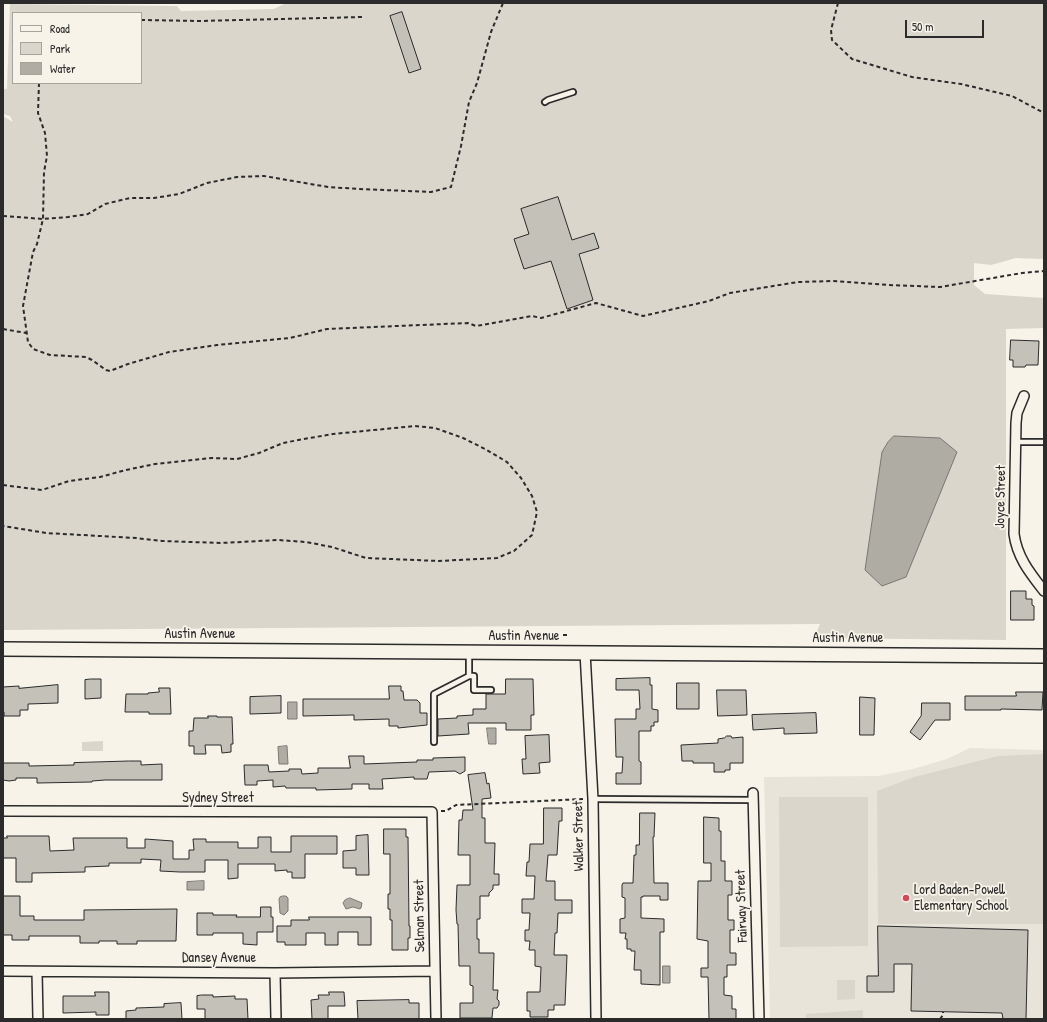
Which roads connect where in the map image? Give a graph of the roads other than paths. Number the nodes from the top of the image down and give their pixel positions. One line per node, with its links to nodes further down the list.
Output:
1 (573, 92): 2 (lane)
2 (545, 102)
3 (1024, 396): 4 (street, Joyce Street)
4 (1016, 442): 5 (lane); 6 (street, Joyce Street)
5 (1044, 442)
6 (1044, 591)
7 (3, 648): 8 (main road, Austin Avenue)
8 (469, 651): 9 (main road, Austin Avenue); 11 (lane)
9 (585, 652): 10 (main road, Austin Avenue); 15 (street, Walker Street)
10 (1044, 656)
11 (469, 676): 12 (lane); 13 (lane)
12 (491, 690)
13 (434, 742)
14 (753, 796): 15 (lane); 26 (street, Fairway Street)
15 (593, 799): 25 (street, Walker Street)
16 (3, 811): 17 (street, Sydney Street)
17 (432, 812): 19 (street, Selman Street)
18 (3, 971): 20 (street, Dansey Avenue)
19 (435, 971): 21 (street, Dansey Avenue); 24 (street, Selman Street)
20 (37, 972): 21 (street, Dansey Avenue); 22 (street)
21 (275, 973): 23 (street)
22 (38, 1019)
23 (276, 1019)
24 (436, 1019)
25 (596, 1019)
26 (759, 1019)

